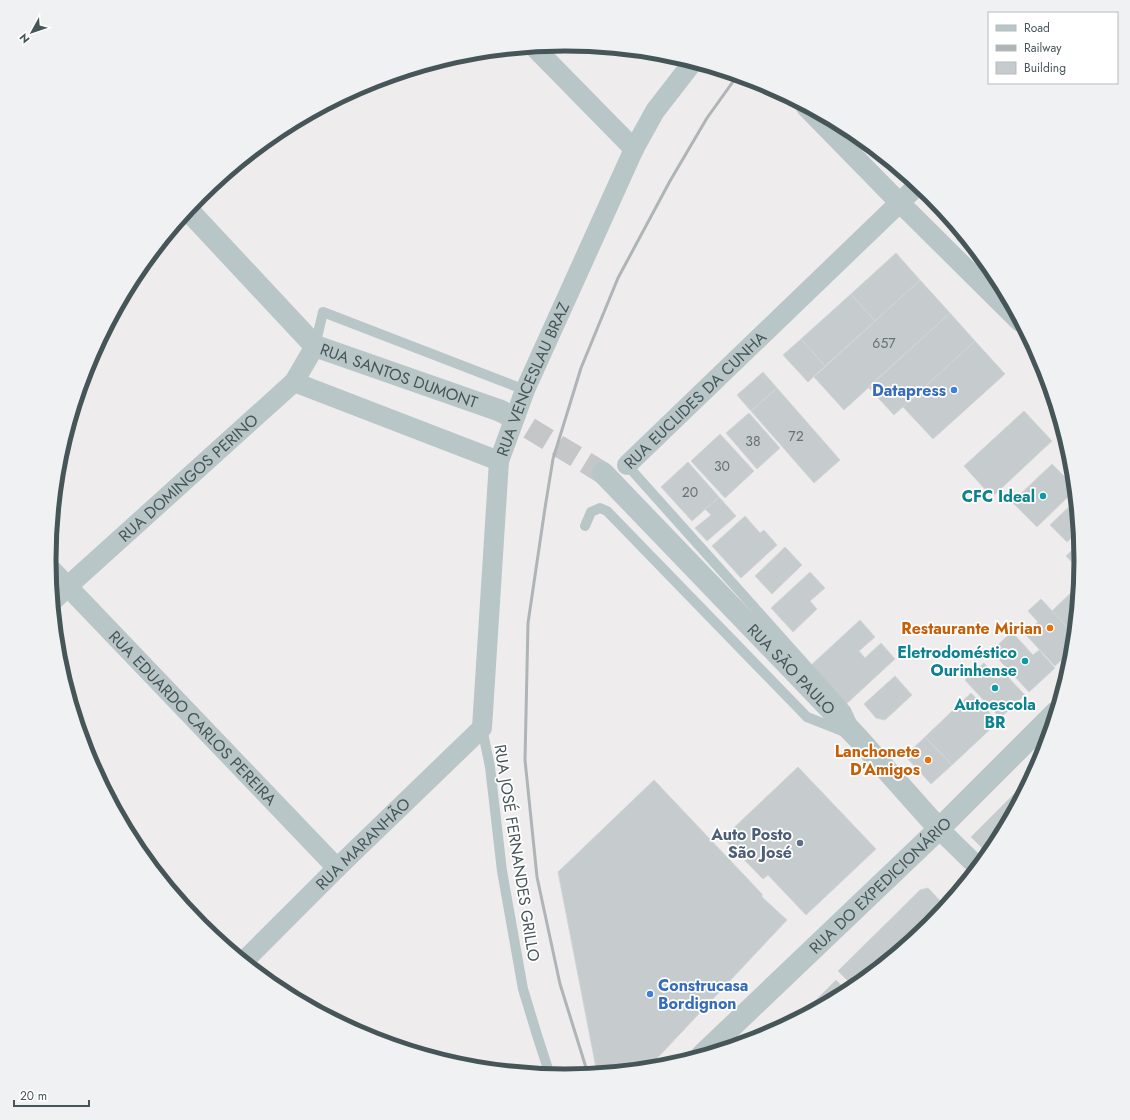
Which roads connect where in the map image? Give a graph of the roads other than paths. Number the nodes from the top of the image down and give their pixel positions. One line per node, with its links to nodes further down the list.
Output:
1 (539, 52): 4 (street)
2 (690, 66): 4 (street, RUA VENCESLAU BRAZ)
3 (815, 116): 6 (street)
4 (634, 149): 11 (street, RUA VENCESLAU BRAZ)
5 (914, 189): 6 (street, RUA EUCLIDES DA CUNHA)
6 (899, 202): 8 (street); 14 (street, RUA EUCLIDES DA CUNHA)
7 (192, 214): 9 (street, RUA SANTOS DUMONT)
8 (1009, 311)
9 (315, 346): 10 (street, RUA DOMINGOS PERINO); 11 (lane); 12 (street, RUA SANTOS DUMONT)
10 (294, 382): 13 (street); 18 (street, RUA DOMINGOS PERINO)
11 (525, 390): 13 (street, RUA VENCESLAU BRAZ)
12 (501, 411)
13 (499, 461): 21 (street, RUA VENCESLAU BRAZ)
14 (627, 465): 22 (lane, RUA EUCLIDES DA CUNHA)
15 (602, 473): 22 (street, RUA SÃO PAULO)
16 (584, 526): 22 (lane)
17 (56, 574): 18 (street, RUA EDUARDO CARLOS PEREIRA)
18 (68, 586): 19 (street, RUA DOMINGOS PERINO); 25 (street, RUA EDUARDO CARLOS PEREIRA)
19 (57, 597)
20 (1048, 720): 23 (street, RUA DO EXPEDICIONÁRIO)
21 (482, 728): 25 (street, RUA MARANHÃO); 28 (lane, RUA JOSÉ FERNANDES GRILLO)
22 (858, 738): 23 (street, RUA SÃO PAULO)
23 (939, 829): 24 (street, RUA SÃO PAULO); 27 (street, RUA DO EXPEDICIONÁRIO)
24 (974, 863)
25 (337, 868): 26 (street, RUA MARANHÃO)
26 (247, 958)
27 (709, 1048)
28 (548, 1068)

